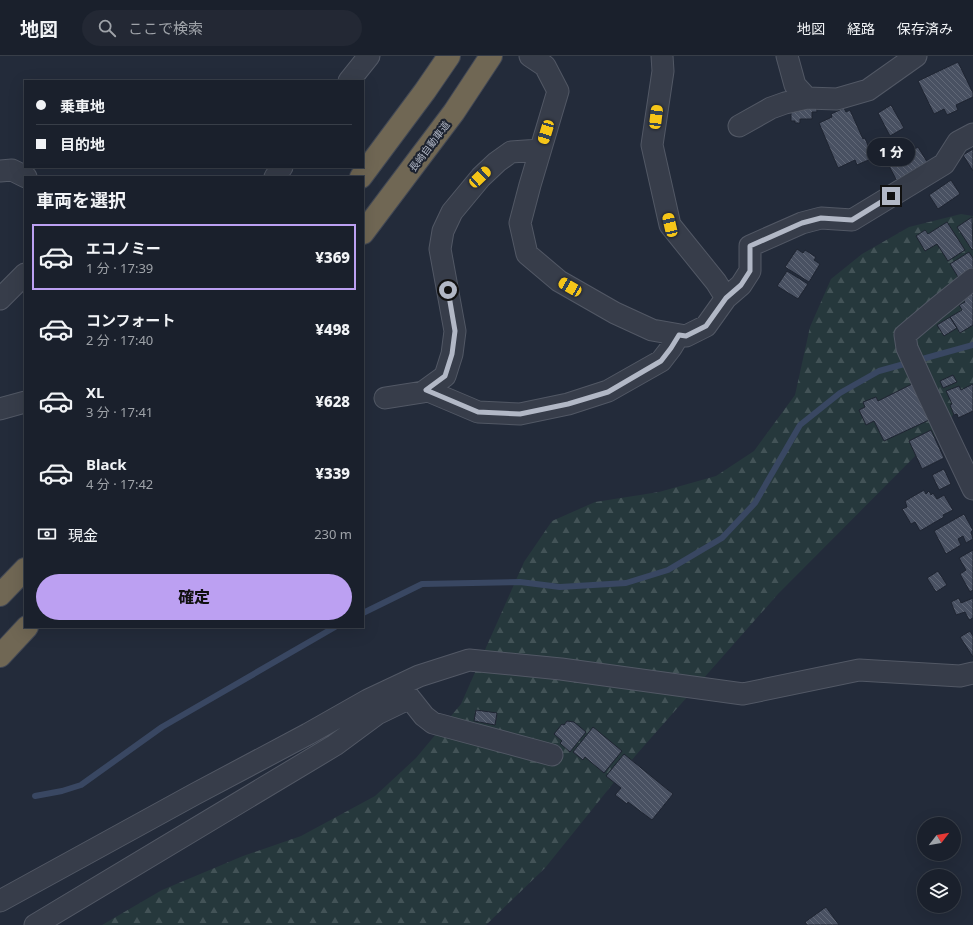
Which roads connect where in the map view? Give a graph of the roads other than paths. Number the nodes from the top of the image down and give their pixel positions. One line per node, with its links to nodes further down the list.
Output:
1 (368, 56): 8 (street)
2 (449, 56): 15 (highway)
3 (491, 56): 16 (highway, 長崎自動車道)
4 (662, 56): 19 (street)
5 (787, 56): 9 (street)
6 (916, 56): 9 (street)
7 (537, 61): 12 (street)
8 (350, 80)
9 (807, 98): 10 (street)
10 (739, 126)
11 (973, 134): 19 (street)
12 (540, 150): 21 (street); 22 (street)
13 (0, 171): 14 (street)
14 (24, 176)
15 (362, 176)
16 (364, 232)
17 (24, 275): 20 (street)
18 (973, 279): 26 (street)
19 (726, 298): 21 (street)
20 (0, 299)
21 (679, 335): 22 (street)
22 (426, 390): 23 (street)
23 (385, 398)
24 (24, 402): 25 (street)
25 (0, 409)
26 (972, 484)
27 (24, 570): 28 (highway)
28 (0, 595)
29 (26, 628): 30 (highway)
30 (0, 656)
31 (973, 673): 32 (street)
32 (405, 692): 33 (street); 34 (street); 35 (street)
33 (552, 755)
34 (0, 901)
35 (35, 925)

